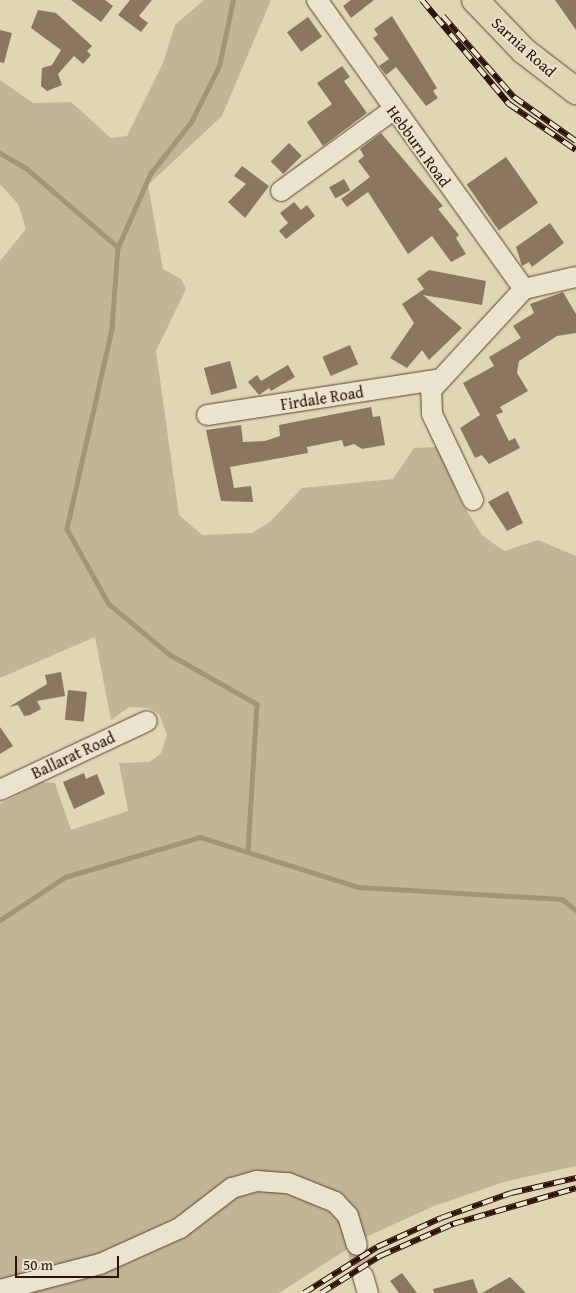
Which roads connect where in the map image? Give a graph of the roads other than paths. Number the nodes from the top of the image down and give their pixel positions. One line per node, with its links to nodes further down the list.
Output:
1 (317, 0): 4 (street, Hebburn Road)
2 (475, 0): 3 (main road, Sarnia Road)
3 (576, 91)
4 (393, 110): 5 (street); 7 (street, Hebburn Road)
5 (281, 191)
6 (576, 278): 7 (street)
7 (524, 289): 8 (street)
8 (437, 380): 9 (street, Firdale Road); 10 (street)
9 (207, 415)
10 (473, 500)
11 (147, 721): 12 (street, Ballarat Road)
12 (0, 790)
13 (357, 1245): 14 (street)
14 (0, 1290)

